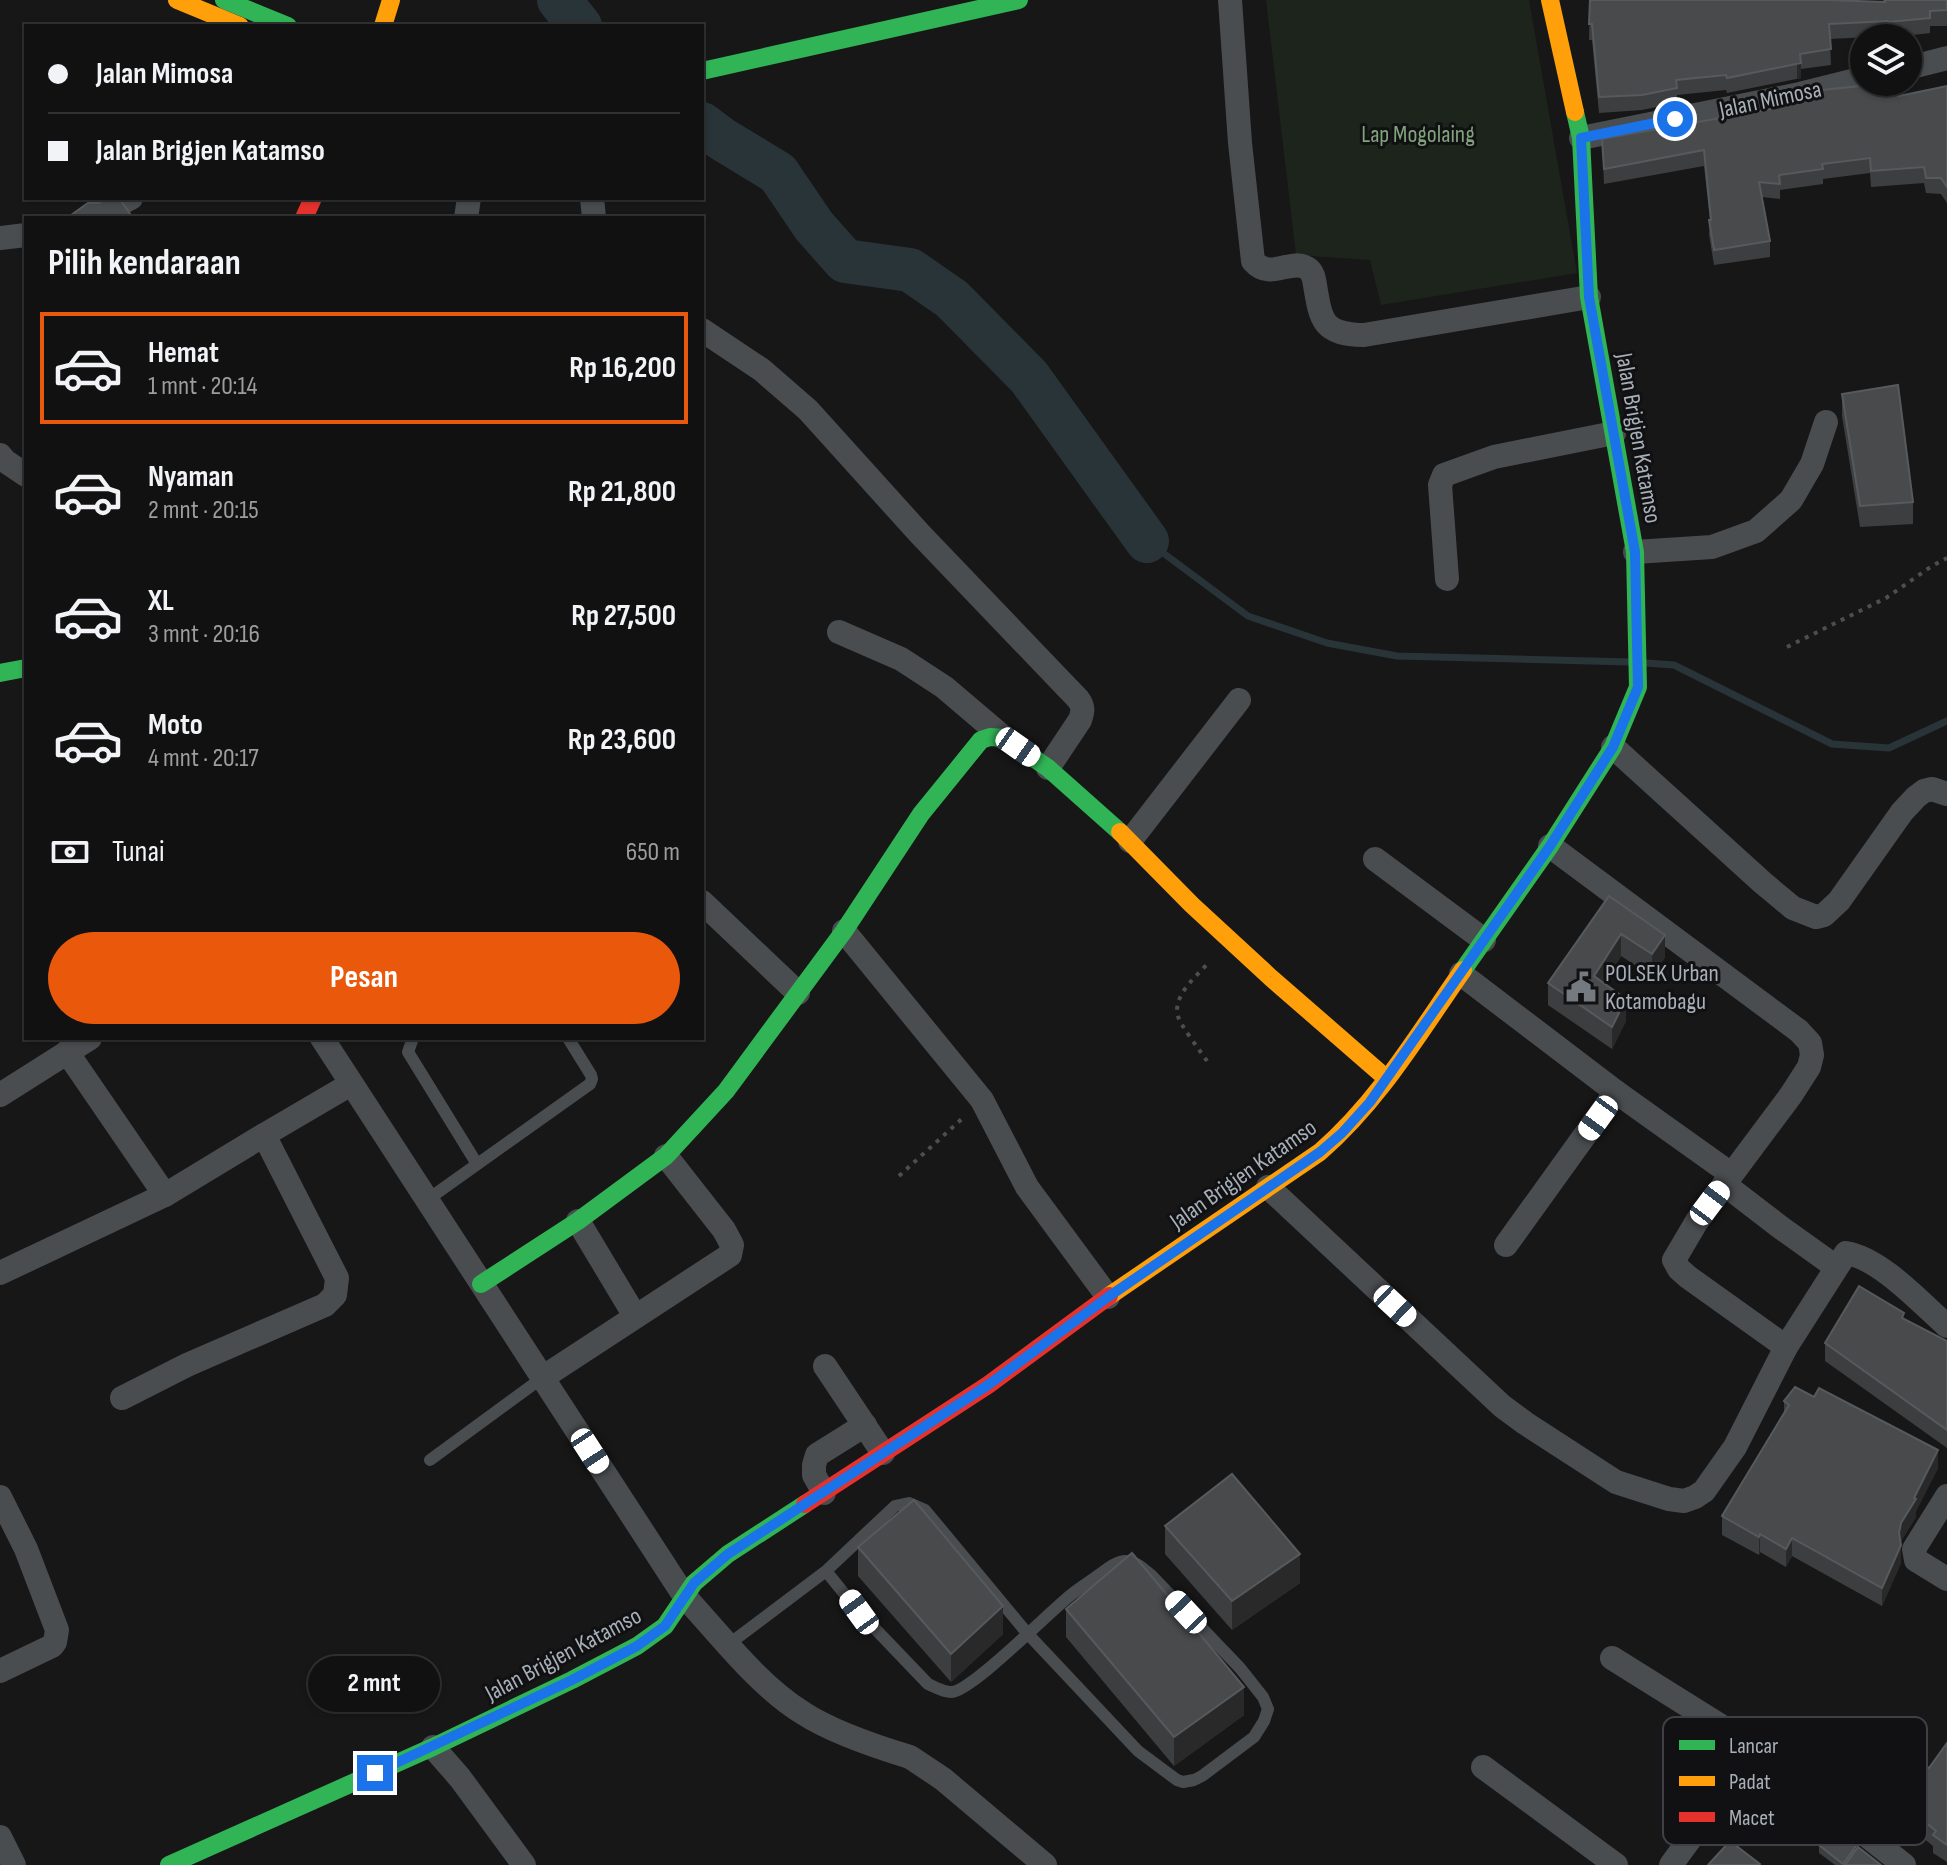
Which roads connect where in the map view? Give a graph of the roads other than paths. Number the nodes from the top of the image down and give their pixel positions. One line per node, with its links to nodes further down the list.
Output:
1 (177, 0): 7 (main road)
2 (391, 0): 9 (main road)
3 (1019, 0): 13 (main road)
4 (1230, 0): 18 (street)
5 (1550, 0): 15 (main road, Jalan Brigjen Katamso)
6 (935, 1): 10 (main road)
7 (228, 18): 8 (main road)
8 (273, 24)
9 (384, 24)
10 (704, 53)
11 (1947, 58): 12 (street)
12 (1922, 64)
13 (704, 71)
14 (1850, 82): 15 (street, Jalan Mimosa)
15 (1581, 138): 18 (main road, Jalan Brigjen Katamso)
16 (127, 200): 17 (street)
17 (97, 216)
18 (1589, 297): 21 (main road, Jalan Brigjen Katamso)
19 (704, 331): 30 (street)
20 (1826, 422): 24 (street)
21 (1614, 433): 24 (main road, Jalan Brigjen Katamso); 25 (street)
22 (0, 455): 23 (street)
23 (24, 474)
24 (1635, 552): 29 (main road, Jalan Brigjen Katamso)
25 (1447, 579)
26 (839, 632): 28 (street)
27 (1239, 700): 32 (street)
28 (1004, 738): 30 (main road); 36 (main road)
29 (1613, 747): 31 (street); 33 (main road, Jalan Brigjen Katamso)
30 (1048, 768): 32 (main road)
31 (1947, 794)
32 (1130, 841): 45 (main road)
33 (1550, 846): 37 (main road, Jalan Brigjen Katamso); 52 (street)
34 (1375, 859): 37 (street)
35 (704, 904): 39 (street)
36 (844, 931): 39 (main road); 61 (street)
37 (1484, 940): 38 (main road, Jalan Brigjen Katamso)
38 (1461, 974): 45 (main road, Jalan Brigjen Katamso); 47 (street)
39 (798, 993): 50 (main road)
40 (87, 1040): 44 (street)
41 (323, 1040): 46 (street)
42 (412, 1040): 51 (lane)
43 (569, 1040): 51 (lane)
44 (67, 1052): 48 (street); 54 (street)
45 (1386, 1078): 53 (main road, Jalan Brigjen Katamso)
46 (351, 1084): 49 (street); 55 (street)
47 (1616, 1092): 52 (street); 57 (street)
48 (0, 1095)
49 (264, 1135): 54 (street); 67 (street)
50 (666, 1156): 56 (main road); 62 (street)
51 (477, 1164): 55 (lane)
52 (1728, 1179): 58 (street); 64 (street)
53 (1268, 1187): 61 (main road, Jalan Brigjen Katamso); 64 (street)
54 (165, 1195): 59 (street)
55 (427, 1200): 60 (street)
56 (578, 1221): 60 (main road); 62 (street)
57 (1506, 1245)
58 (1836, 1267): 63 (street); 64 (street)
59 (0, 1273)
60 (481, 1284): 66 (street)
61 (1108, 1297): 69 (main road, Jalan Brigjen Katamso)
62 (635, 1316): 66 (street)
63 (1947, 1326)
64 (1786, 1347)
65 (825, 1366): 68 (street)
66 (542, 1378): 70 (lane); 76 (street)
67 (122, 1398)
68 (865, 1425): 69 (street); 71 (street)
69 (883, 1453): 71 (main road, Jalan Brigjen Katamso)
70 (430, 1460)
71 (824, 1493): 76 (main road, Jalan Brigjen Katamso)
72 (1947, 1496): 75 (street)
73 (0, 1497): 80 (street)
74 (826, 1571): 77 (lane); 77 (lane); 78 (lane)
75 (1947, 1579)
76 (685, 1597): 78 (street); 82 (main road, Jalan Brigjen Katamso)
77 (1027, 1633): 77 (lane)
78 (729, 1644): 90 (street)
79 (1612, 1658): 81 (street)
80 (0, 1671)
81 (1706, 1717)
82 (433, 1747): 88 (main road, Jalan Brigjen Katamso); 89 (street)
83 (1483, 1767): 91 (street)
84 (0, 1837): 87 (street)
85 (1686, 1845): 92 (street)
86 (1879, 1845): 93 (street)
87 (14, 1865)
88 (169, 1865)
89 (524, 1865)
90 (1045, 1865)
91 (1616, 1865)
92 (1671, 1865)
93 (1904, 1865)

